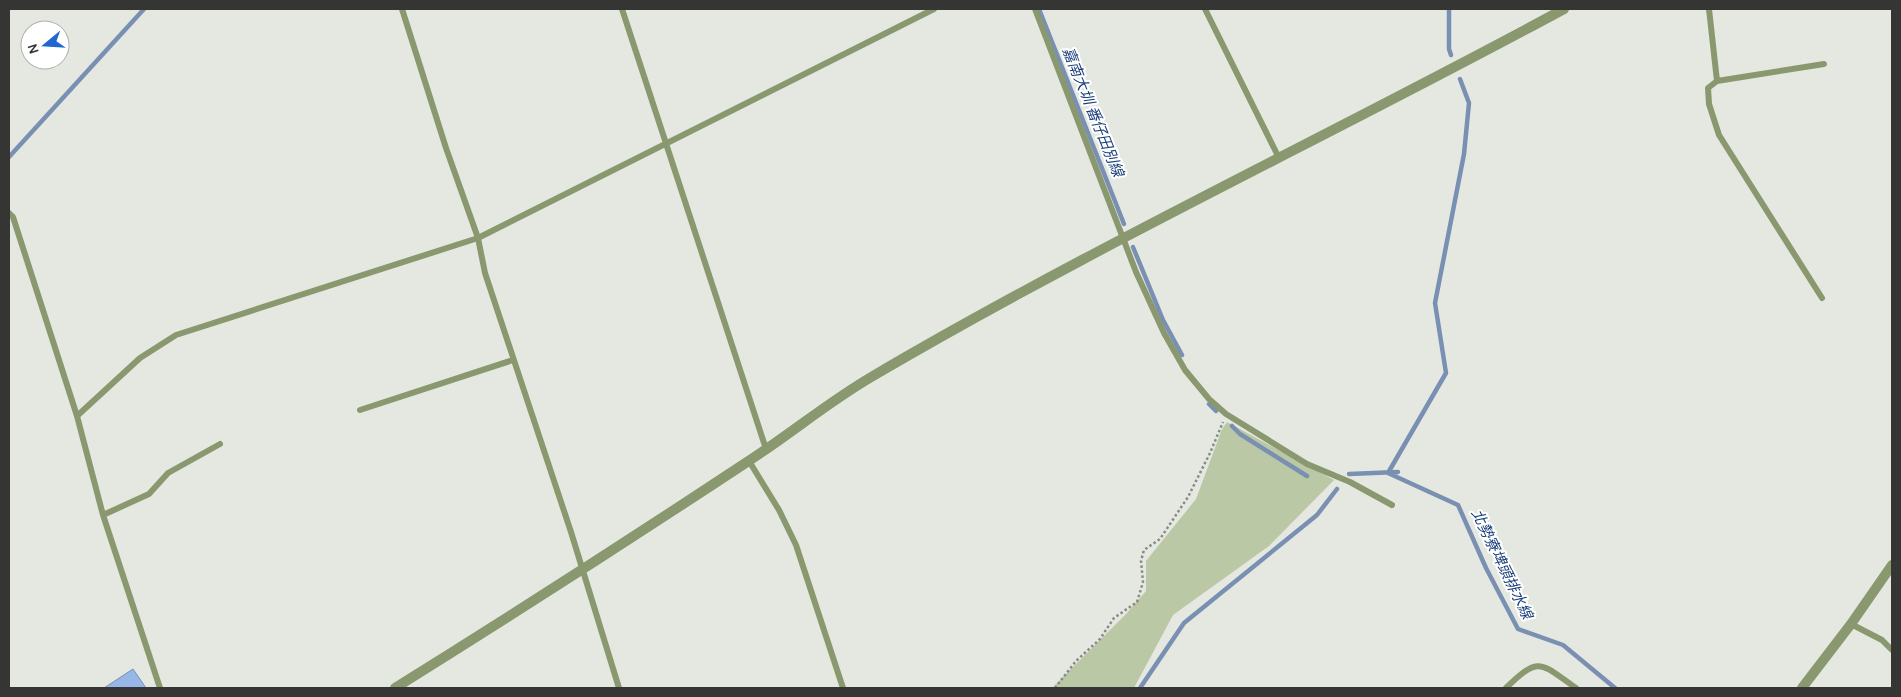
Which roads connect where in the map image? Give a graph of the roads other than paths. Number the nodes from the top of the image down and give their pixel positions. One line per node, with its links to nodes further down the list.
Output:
1 (402, 9): 14 (lane)
2 (622, 9): 10 (lane)
3 (934, 9): 10 (lane)
4 (1035, 9): 13 (lane)
5 (1205, 9): 11 (lane)
6 (1564, 9): 11 (street)
7 (1709, 9): 9 (lane)
8 (1824, 64): 9 (lane)
9 (1717, 81): 15 (lane)
10 (666, 143): 14 (lane); 20 (lane)
11 (1279, 158): 13 (street)
12 (9, 213): 18 (lane)
13 (1124, 237): 20 (street); 22 (lane)
14 (478, 238): 16 (lane); 18 (lane)
15 (1822, 298)
16 (513, 360): 17 (lane); 25 (lane)
17 (360, 410)
18 (77, 416): 23 (lane)
19 (220, 444): 23 (lane)
20 (766, 449): 21 (street)
21 (750, 461): 25 (street); 31 (lane)
22 (1392, 505)
23 (103, 515): 28 (lane)
24 (1892, 565): 26 (street)
25 (582, 570): 29 (street); 30 (lane)
26 (1851, 624): 27 (lane); 34 (street)
27 (1892, 650)
28 (160, 688)
29 (395, 688)
30 (619, 688)
31 (843, 688)
32 (1506, 688): 33 (lane)
33 (1576, 688)
34 (1802, 688)

